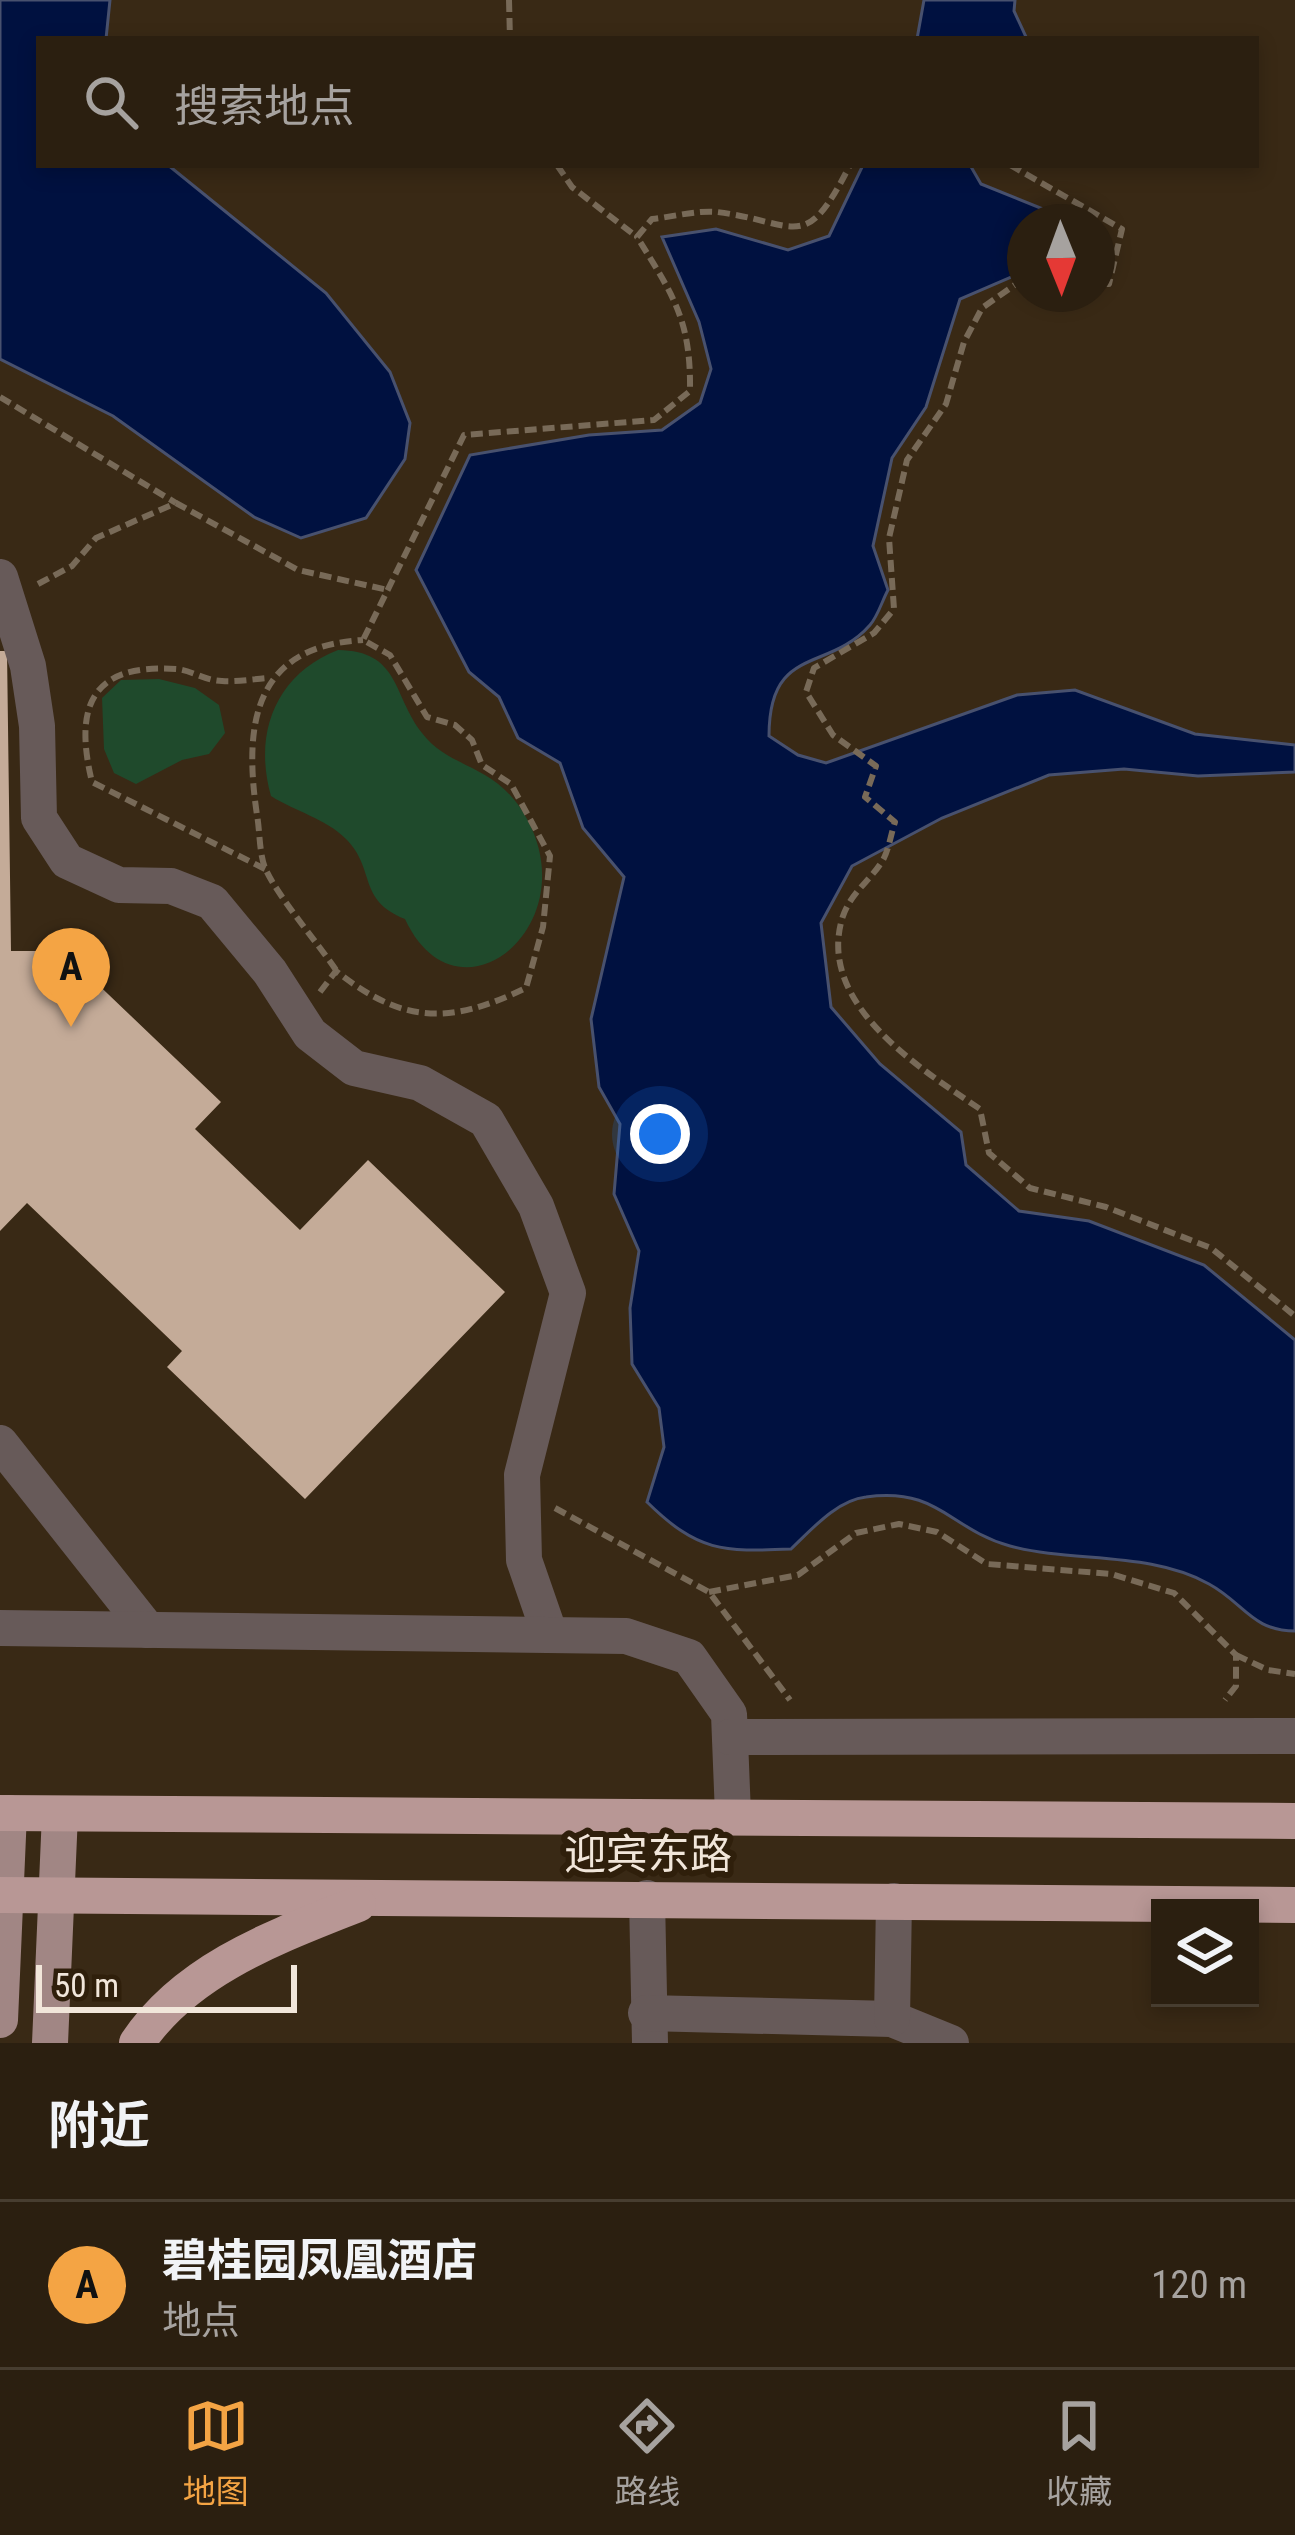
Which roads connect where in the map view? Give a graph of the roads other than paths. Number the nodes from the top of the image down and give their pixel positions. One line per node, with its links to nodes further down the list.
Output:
1 (2, 582): 5 (street)
2 (0, 1443): 4 (street)
3 (0, 1628): 4 (street)
4 (148, 1630): 5 (street)
5 (550, 1636): 7 (street)
6 (1295, 1736): 7 (street)
7 (730, 1737): 10 (street)
8 (4, 1813): 9 (highway, 迎宾东路); 12 (main road)
9 (61, 1814): 10 (highway, 迎宾东路); 13 (main road)
10 (733, 1815): 11 (highway, 迎宾东路)
11 (1295, 1821)
12 (3, 1895): 13 (highway, 迎宾东路); 19 (main road)
13 (58, 1896): 14 (highway, 迎宾东路); 21 (main road)
14 (374, 1898): 15 (highway, 迎宾东路); 22 (highway)
15 (647, 1898): 16 (highway, 迎宾东路); 20 (street)
16 (894, 1901): 17 (highway, 迎宾东路); 18 (street)
17 (1295, 1905)
18 (892, 2019): 20 (street); 23 (street)
19 (0, 2020)
20 (648, 2028)
21 (50, 2043)
22 (137, 2043)
23 (952, 2043)

